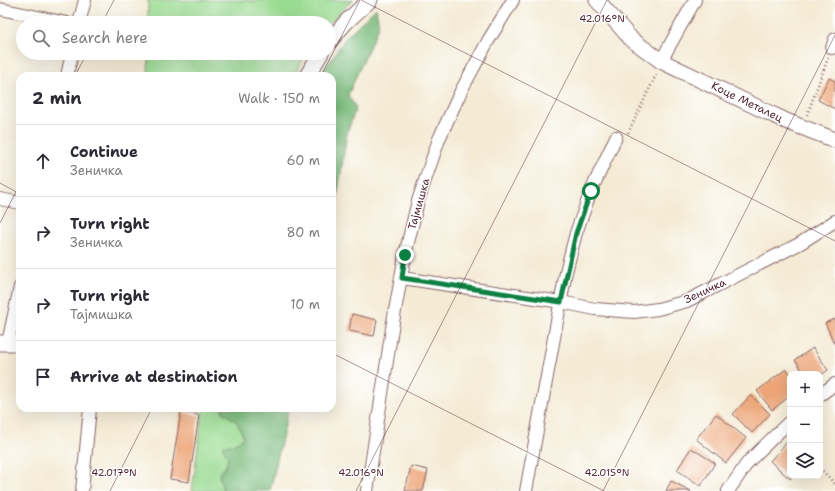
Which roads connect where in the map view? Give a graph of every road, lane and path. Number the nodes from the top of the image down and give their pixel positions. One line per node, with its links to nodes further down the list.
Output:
1 (85, 0): 8 (street)
2 (370, 0): 9 (street)
3 (597, 0): 13 (street, Коце Металец)
4 (696, 0): 13 (street)
5 (514, 2): 22 (street, Тајмишка)
6 (0, 10): 7 (street)
7 (31, 16)
8 (81, 16)
9 (336, 34)
10 (833, 43): 16 (path)
11 (70, 60): 14 (street)
12 (317, 60): 15 (street)
13 (661, 61): 17 (path); 18 (street, Коце Металец)
14 (68, 72)
15 (309, 72)
16 (805, 121)
17 (616, 137): 23 (street)
18 (835, 140)
19 (0, 199): 20 (street)
20 (16, 202)
21 (835, 221): 23 (street, Зеничка)
22 (402, 278): 23 (street, Зеничка); 33 (street, Тајмишка)
23 (561, 302): 34 (street)
24 (16, 307): 25 (street)
25 (9, 343)
26 (835, 384): 27 (street)
27 (823, 392)
28 (90, 412): 32 (street)
29 (787, 424): 35 (street)
30 (823, 471): 31 (path)
31 (835, 484)
32 (82, 491)
33 (367, 491)
34 (526, 491)
35 (728, 491)

